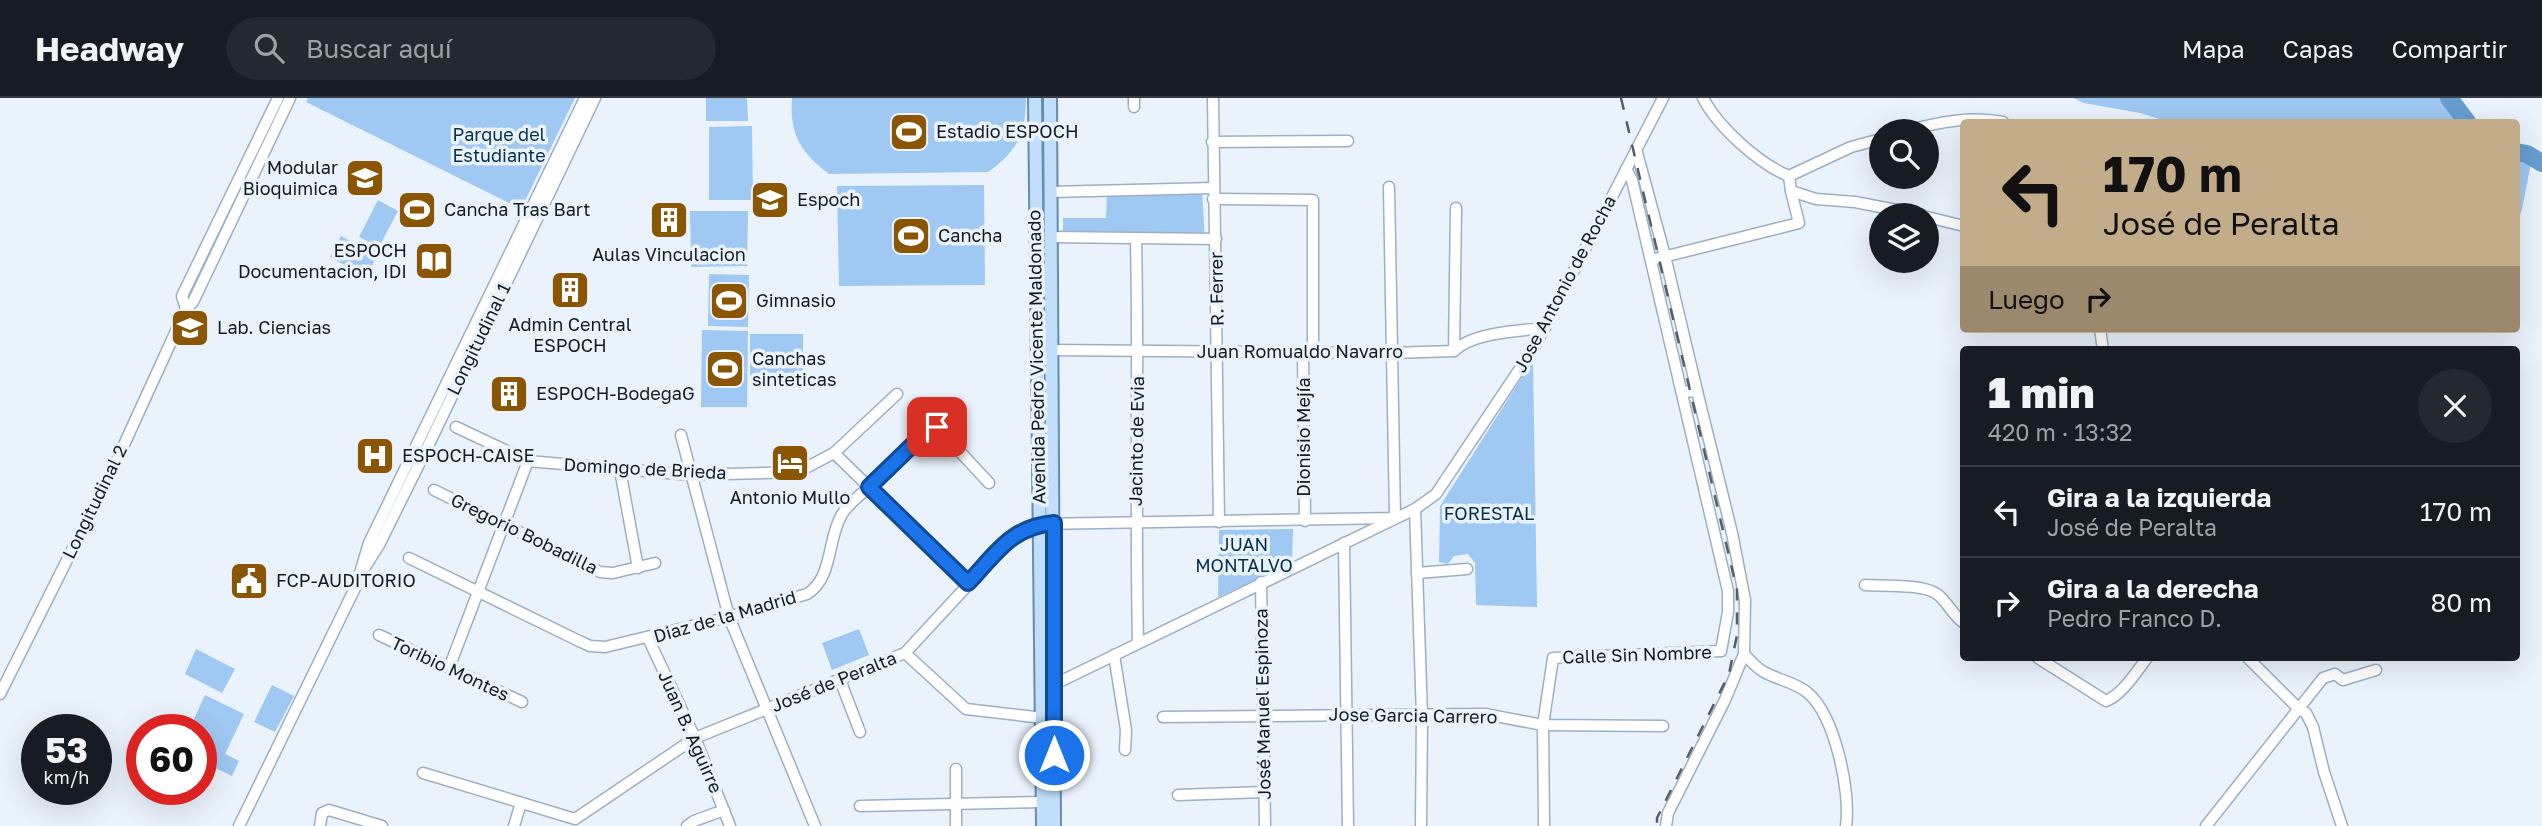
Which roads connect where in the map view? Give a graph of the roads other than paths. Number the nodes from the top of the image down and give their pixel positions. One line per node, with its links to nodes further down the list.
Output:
1 (278, 98): 10 (street, Longitudinal 2)
2 (290, 98): 10 (street, Longitudinal 2)
3 (585, 98): 65 (street, Longitudinal 1)
4 (595, 98): 65 (street, Longitudinal 1)
5 (1034, 98): 57 (main road, Avenida Pedro Vicente Maldonado)
6 (1050, 98): 21 (main road, Avenida Pedro Vicente Maldonado)
7 (1213, 98): 14 (street, R. Ferrer)
8 (1664, 98): 16 (street, Jose Antonio de Rocha)
9 (1703, 98): 18 (street)
10 (274, 118): 85 (street, Longitudinal 2)
11 (1960, 120): 12 (street)
12 (1939, 122)
13 (1348, 141): 14 (street)
14 (1212, 142): 22 (street, R. Ferrer)
15 (1869, 143): 18 (street)
16 (1636, 149): 17 (street, Jose Antonio de Rocha); 30 (street)
17 (1626, 169): 31 (street); 32 (street, Jose Antonio de Rocha)
18 (1789, 176): 20 (street)
19 (1389, 187): 38 (street)
20 (1791, 191): 23 (street); 30 (street)
21 (1050, 192): 22 (street); 27 (main road, Avenida Pedro Vicente Maldonado)
22 (1213, 193): 29 (street, R. Ferrer); 37 (street, Dionisio Mejía)
23 (1869, 205)
24 (1456, 208): 35 (street)
25 (1939, 220): 26 (street)
26 (1960, 225)
27 (1050, 237): 28 (street); 33 (main road, Avenida Pedro Vicente Maldonado)
28 (1136, 239): 29 (street); 34 (street, Jacinto de Evia)
29 (1216, 239): 36 (street, R. Ferrer)
30 (1665, 256): 31 (street); 39 (street)
31 (1651, 260): 40 (street)
32 (1545, 328): 35 (street, Juan Romualdo Navarro); 51 (street, Jose Antonio de Rocha)
33 (1050, 350): 34 (street, Juan Romualdo Navarro); 55 (main road, Avenida Pedro Vicente Maldonado)
34 (1138, 351): 36 (street, Juan Romualdo Navarro); 56 (street, Jacinto de Evia)
35 (1454, 351): 38 (street, Juan Romualdo Navarro)
36 (1218, 352): 37 (street, Juan Romualdo Navarro); 54 (street, R. Ferrer)
37 (1308, 353): 38 (street, Juan Romualdo Navarro); 53 (street, Dionisio Mejía)
38 (1392, 353): 52 (street)
39 (1697, 391): 40 (street); 76 (street)
40 (1682, 392): 94 (street, Calle Sin Nombre)
41 (897, 394): 44 (street, Domingo de Brieda)
42 (456, 427): 45 (street, Domingo de Brieda)
43 (681, 435): 47 (street)
44 (834, 453): 47 (street, Domingo de Brieda); 49 (street)
45 (528, 461): 46 (street, Domingo de Brieda); 58 (street)
46 (620, 470): 47 (street, Domingo de Brieda); 62 (street)
47 (691, 475): 70 (street)
48 (989, 483): 49 (street, Diaz de la Madrid)
49 (869, 487): 67 (street); 70 (street, Diaz de la Madrid)
50 (434, 490): 58 (street, Gregorio Bobadilla)
51 (1415, 509): 52 (street, Jose Antonio de Rocha); 64 (street)
52 (1395, 518): 53 (street, José de Peralta); 59 (street, Jose Antonio de Rocha)
53 (1305, 521): 54 (street, José de Peralta)
54 (1219, 522): 56 (street, José de Peralta)
55 (1054, 523): 56 (street, José de Peralta); 57 (street, José de Peralta); 84 (main road, Avenida Pedro Vicente Maldonado)
56 (1136, 523): 74 (street, Jacinto de Evia)
57 (1040, 524): 67 (street, José de Peralta); 93 (main road, Avenida Pedro Vicente Maldonado)
58 (503, 525): 62 (street, Gregorio Bobadilla); 69 (street)
59 (1343, 542): 66 (street, Jose Antonio de Rocha); 90 (street)
60 (409, 558): 69 (street, Diaz de la Madrid)
61 (655, 564): 62 (street, Gregorio Bobadilla)
62 (638, 568)
63 (1467, 569): 64 (street)
64 (1417, 573): 91 (street)
65 (359, 577): 108 (street, Longitudinal 1)
66 (1261, 582): 74 (street, Jose Antonio de Rocha); 89 (street, José Manuel Espinoza)
67 (968, 583): 75 (street, José de Peralta)
68 (1865, 585): 71 (street)
69 (478, 591): 73 (street, Diaz de la Madrid); 81 (street)
70 (729, 617): 73 (street, Diaz de la Madrid); 88 (street)
71 (1960, 620)
72 (379, 635): 81 (street, Toribio Montes)
73 (648, 638): 97 (street, Juan B. Aguirre)
74 (1138, 643): 77 (street, Jose Antonio de Rocha)
75 (905, 653): 83 (street, José de Peralta); 93 (street)
76 (1744, 654): 122 (street); 123 (street)
77 (1114, 655): 84 (street, Jose Antonio de Rocha); 98 (street)
78 (2043, 661): 79 (street)
79 (2145, 661)
80 (2251, 661): 87 (street)
81 (449, 668): 86 (street, Toribio Montes)
82 (2376, 670): 87 (street)
83 (840, 680): 88 (street, José de Peralta); 96 (street)
84 (1055, 684): 117 (main road, Avenida Pedro Vicente Maldonado)
85 (0, 694)
86 (522, 702)
87 (2298, 708): 124 (street); 125 (street)
88 (767, 709): 97 (street, José de Peralta); 114 (street)
89 (1263, 714): 90 (street, Jose Garcia Carrero); 92 (street, Jose Garcia Carrero); 101 (street, José Manuel Espinoza)
90 (1345, 714): 91 (street, Jose Garcia Carrero); 119 (street)
91 (1422, 716): 94 (street, Jose Garcia Carrero); 120 (street)
92 (1163, 717)
93 (1043, 719): 103 (main road, Avenida Pedro Vicente Maldonado)
94 (1543, 725): 95 (street, Jose Garcia Carrero); 121 (street)
95 (1663, 726)
96 (860, 732)
97 (695, 738): 104 (street, José de Peralta); 107 (street, Juan B. Aguirre)
98 (1125, 750)
99 (956, 769): 105 (street)
100 (423, 772): 104 (street, José de Peralta)
101 (1264, 792): 102 (street); 118 (street, José Manuel Espinoza)
102 (1178, 795)
103 (1043, 802): 105 (street); 116 (main road, Avenida Pedro Vicente Maldonado)
104 (521, 803): 111 (street)
105 (956, 803): 106 (street); 115 (street)
106 (860, 806)
107 (724, 810): 112 (street); 113 (street, Juan B. Aguirre)
108 (239, 826)
109 (320, 826): 110 (street)
110 (382, 826)
111 (514, 826)
112 (687, 826)
113 (730, 826)
114 (815, 826)
115 (956, 826)
116 (1043, 826)
117 (1054, 826)
118 (1265, 826)
119 (1348, 826)
120 (1421, 826)
121 (1544, 826)
122 (1666, 826)
123 (1846, 826)
124 (2206, 826)
125 (2342, 826)

